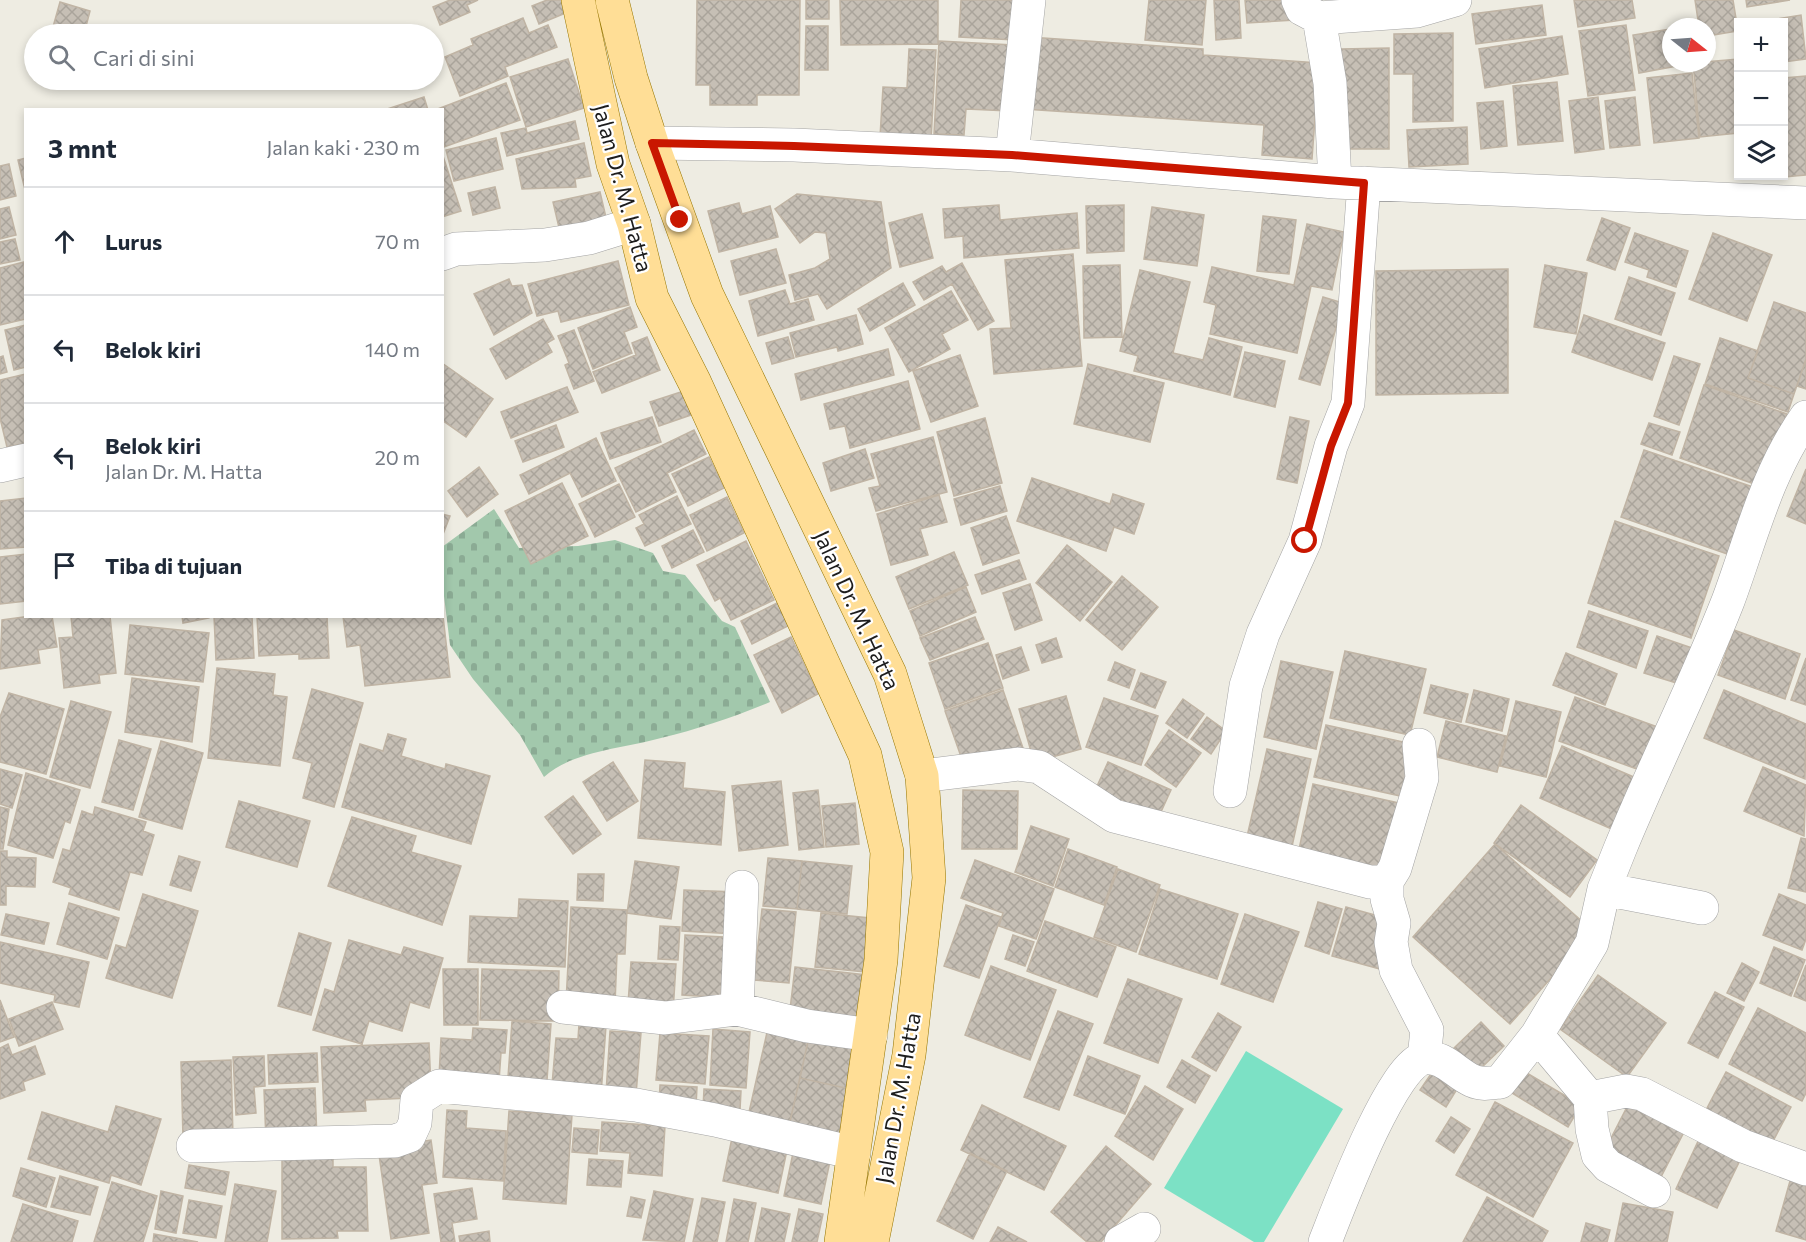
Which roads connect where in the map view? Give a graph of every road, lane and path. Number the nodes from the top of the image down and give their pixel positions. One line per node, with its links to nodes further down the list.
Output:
1 (578, 0): 10 (main road, Jalan Dr. M. Hatta)
2 (612, 0): 6 (main road, Jalan Dr. M. Hatta)
3 (1029, 0): 7 (street)
4 (1455, 0): 5 (street)
5 (1309, 9): 8 (street)
6 (652, 143): 7 (street); 16 (main road, Jalan Dr. M. Hatta)
7 (1012, 155): 8 (street)
8 (1349, 182): 9 (street); 17 (street)
9 (1806, 203)
10 (634, 224): 11 (street); 24 (main road, Jalan Dr. M. Hatta)
11 (444, 253)
12 (1806, 417): 20 (street)
13 (24, 460): 14 (street)
14 (0, 466)
15 (1419, 745): 18 (street)
16 (922, 776): 18 (street); 33 (main road, Jalan Dr. M. Hatta)
17 (1230, 791)
18 (1387, 881): 26 (street)
19 (742, 887): 23 (street)
20 (1604, 889): 21 (street); 25 (street)
21 (1702, 908)
22 (563, 1007): 23 (street)
23 (737, 1009): 24 (street)
24 (871, 1035): 29 (main road, Jalan Dr. M. Hatta)
25 (1537, 1035): 26 (street); 27 (street)
26 (1424, 1058): 34 (street)
27 (1590, 1098): 30 (street); 31 (street)
28 (193, 1146): 29 (street)
29 (854, 1153): 32 (main road, Jalan Dr. M. Hatta)
30 (1806, 1168)
31 (1654, 1191)
32 (841, 1242)
33 (872, 1242)
34 (1325, 1242)

